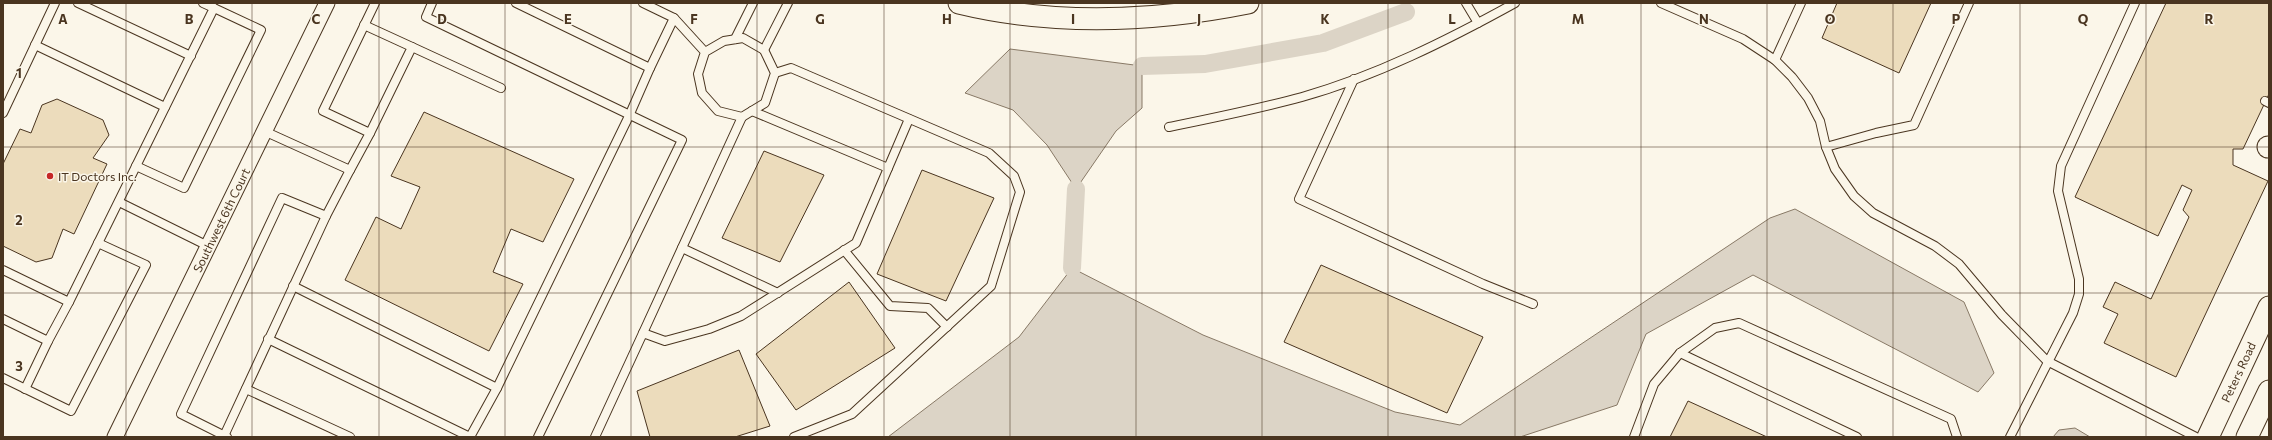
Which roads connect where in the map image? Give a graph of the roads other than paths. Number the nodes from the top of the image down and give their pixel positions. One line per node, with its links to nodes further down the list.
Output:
1 (55, 3): 25 (lane)
2 (78, 3): 29 (lane)
3 (203, 3): 20 (lane)
4 (327, 3): 42 (street, Southwest 6th Court)
5 (375, 3): 23 (lane)
6 (432, 3): 38 (lane)
7 (516, 3): 31 (lane)
8 (643, 3): 21 (lane)
9 (753, 3): 24 (lane)
10 (788, 3): 27 (lane)
11 (959, 3): 12 (street)
12 (1248, 3)
13 (1466, 3): 22 (lane)
14 (1515, 3): 19 (lane)
15 (1661, 3): 30 (lane)
16 (1801, 3): 30 (lane)
17 (1969, 3): 44 (lane)
18 (2135, 3): 66 (lane)
19 (1505, 5): 22 (lane)
20 (214, 8): 29 (lane); 45 (lane)
21 (674, 18): 28 (lane); 31 (lane)
22 (1478, 23): 33 (lane)
23 (364, 25): 26 (lane); 43 (lane)
24 (735, 39): 27 (lane); 28 (lane)
25 (35, 45): 35 (lane); 37 (lane)
26 (412, 47): 34 (lane); 43 (lane)
27 (764, 50): 32 (lane)
28 (705, 52): 39 (lane)
29 (191, 56): 35 (lane)
30 (1774, 60): 44 (lane)
31 (650, 68): 38 (lane)
32 (775, 73): 36 (lane); 40 (lane)
33 (1354, 79): 41 (lane); 58 (lane)
34 (501, 88)
35 (166, 107): 45 (lane)
36 (752, 111): 39 (lane); 46 (lane)
37 (3, 113)
38 (629, 116): 69 (lane); 76 (lane)
39 (742, 117): 52 (lane)
40 (909, 119): 46 (lane); 61 (lane)
41 (1169, 127)
42 (264, 131): 47 (lane); 51 (street, Southwest 6th Court)
43 (370, 133): 47 (lane)
44 (1826, 147): 66 (lane)
45 (136, 166): 48 (lane)
46 (888, 168): 53 (lane)
47 (350, 170): 49 (lane)
48 (119, 202): 50 (lane); 51 (lane)
49 (326, 216): 55 (lane); 72 (lane)
50 (98, 243): 57 (lane); 70 (lane)
51 (208, 246): 73 (street, Southwest 6th Court)
52 (682, 248): 56 (lane); 62 (lane)
53 (844, 250): 56 (lane); 61 (lane)
54 (3, 270): 57 (lane)
55 (293, 286): 63 (lane); 69 (lane)
56 (778, 293): 62 (lane)
57 (69, 302): 64 (lane)
58 (1533, 304)
59 (2269, 307): 84 (street, Peters Road)
60 (3, 319): 64 (lane)
61 (946, 327): 78 (lane)
62 (644, 333): 77 (lane)
63 (268, 339): 68 (lane); 75 (lane)
64 (48, 341): 70 (lane)
65 (1680, 352): 79 (lane); 80 (lane); 81 (lane)
66 (2047, 361): 82 (lane); 83 (lane)
67 (3, 378): 70 (lane)
68 (246, 388): 72 (lane); 74 (lane)
69 (497, 388): 75 (lane)
70 (26, 389)
71 (2269, 392): 85 (street)
72 (225, 436)
73 (115, 437)
74 (350, 437)
75 (470, 437)
76 (538, 437)
77 (595, 437)
78 (794, 437)
79 (1634, 437)
80 (1857, 437)
81 (1957, 437)
82 (2010, 437)
83 (2196, 437)
84 (2208, 437)
85 (2248, 437)

